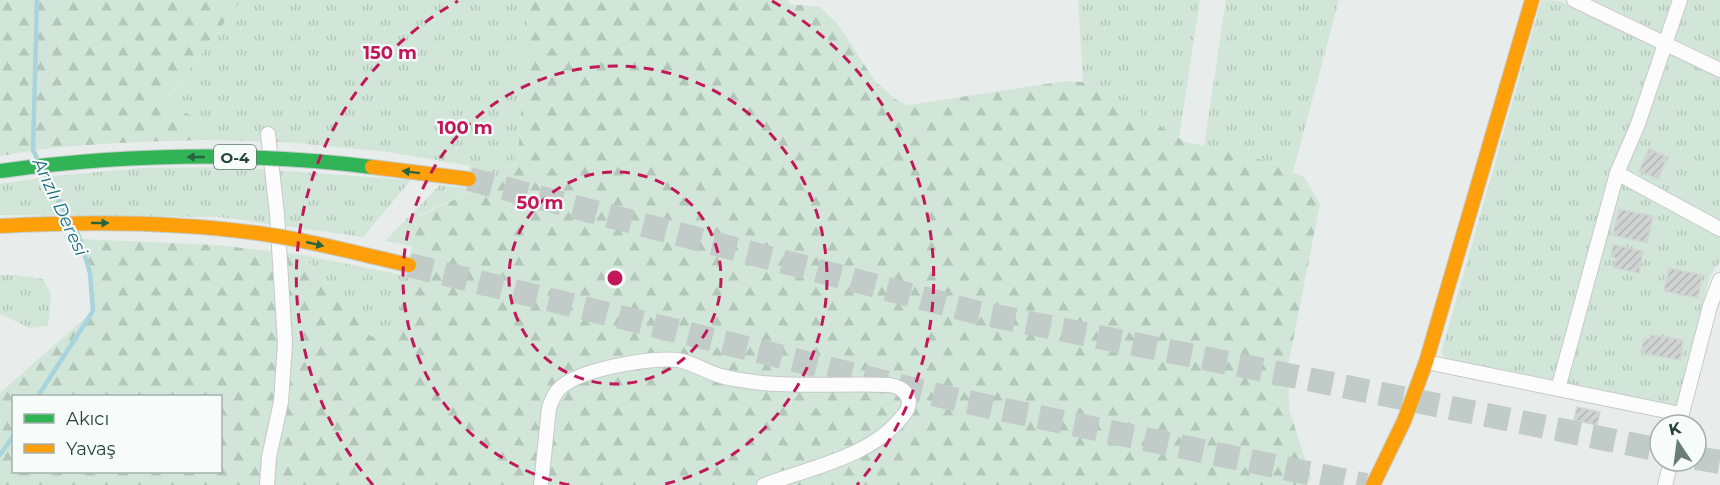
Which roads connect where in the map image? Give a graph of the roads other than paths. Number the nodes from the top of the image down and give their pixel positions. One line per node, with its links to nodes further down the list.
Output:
1 (1532, 0): 14 (main road)
2 (1574, 0): 4 (street)
3 (1680, 0): 4 (street)
4 (1665, 44): 5 (street); 8 (street)
5 (1720, 70)
6 (268, 134): 18 (street)
7 (0, 171): 9 (main road, O-4, one-way to 7, bridge)
8 (1617, 173): 11 (street); 15 (street)
9 (469, 180)
10 (0, 226): 12 (main road, one-way to 12, bridge)
11 (1720, 229)
12 (409, 265)
13 (1720, 280): 17 (street)
14 (1426, 362): 15 (street); 21 (main road)
15 (1558, 389): 16 (street)
16 (1652, 413)
17 (1682, 413)
18 (267, 485)
19 (541, 485): 20 (street)
20 (764, 485)
21 (1373, 485)

